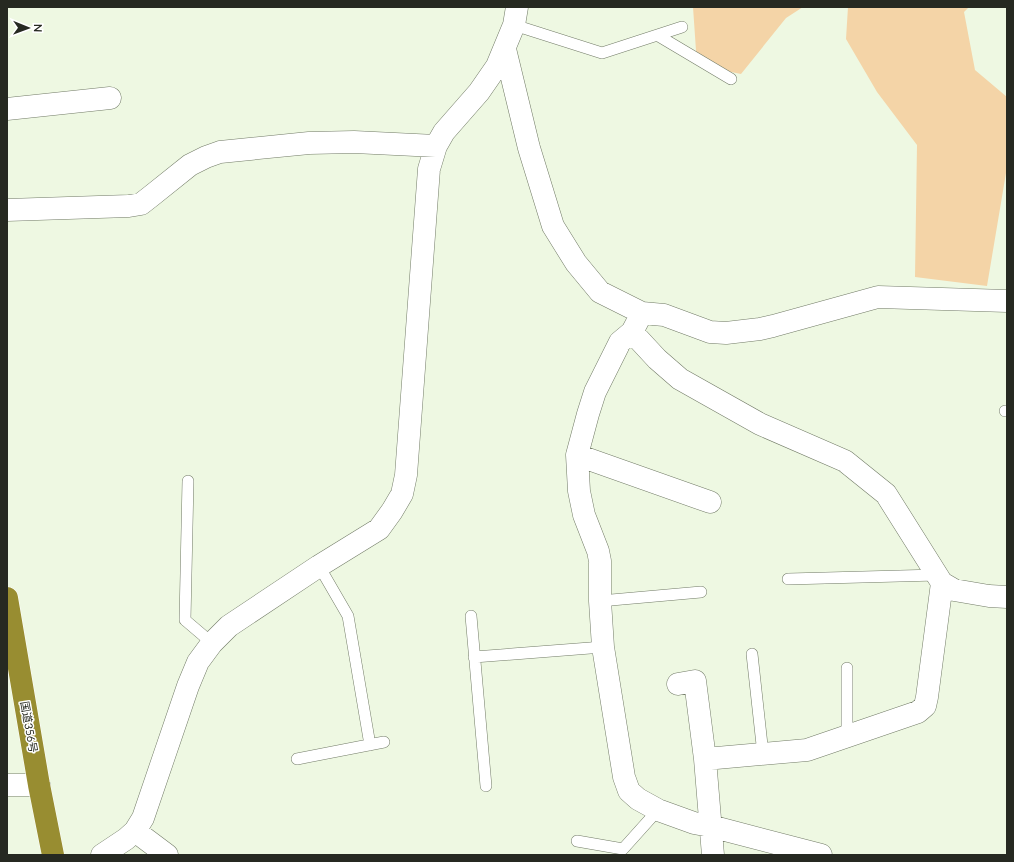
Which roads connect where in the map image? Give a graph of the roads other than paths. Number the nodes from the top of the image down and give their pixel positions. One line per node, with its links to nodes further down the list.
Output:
1 (516, 16): 3 (lane); 4 (street)
2 (682, 26): 3 (lane)
3 (657, 34): 5 (lane)
4 (505, 49): 8 (street); 11 (street)
5 (731, 79)
6 (110, 98): 7 (street)
7 (7, 109)
8 (436, 146): 9 (street); 16 (street)
9 (7, 210)
10 (1007, 301): 11 (street)
11 (642, 313): 12 (street)
12 (632, 332): 13 (street); 18 (street)
13 (577, 455): 15 (street); 22 (street)
14 (188, 481): 24 (lane)
15 (710, 502)
16 (319, 566): 24 (street); 32 (lane)
17 (788, 579): 18 (lane)
18 (940, 579): 20 (street); 30 (street)
19 (701, 592): 22 (lane)
20 (1007, 597)
21 (7, 598): 37 (highway, 国道356号)
22 (600, 601): 25 (street)
23 (471, 616): 27 (lane)
24 (212, 643): 41 (street)
25 (603, 647): 27 (lane); 39 (street)
26 (752, 654): 33 (lane)
27 (474, 657): 38 (lane)
28 (847, 668): 30 (lane)
29 (678, 684): 35 (street)
30 (848, 735): 33 (street)
31 (384, 742): 32 (lane)
32 (370, 745): 34 (lane)
33 (763, 754): 35 (street)
34 (297, 759)
35 (705, 759): 40 (street)
36 (7, 785): 37 (street)
37 (38, 785): 43 (highway, 国道356号)
38 (486, 786)
39 (658, 810): 40 (street); 42 (lane)
40 (710, 826): 46 (street); 47 (street)
41 (135, 831): 44 (street); 45 (street)
42 (577, 841)
43 (53, 855)
44 (102, 855)
45 (167, 855)
46 (713, 855)
47 (821, 855)

